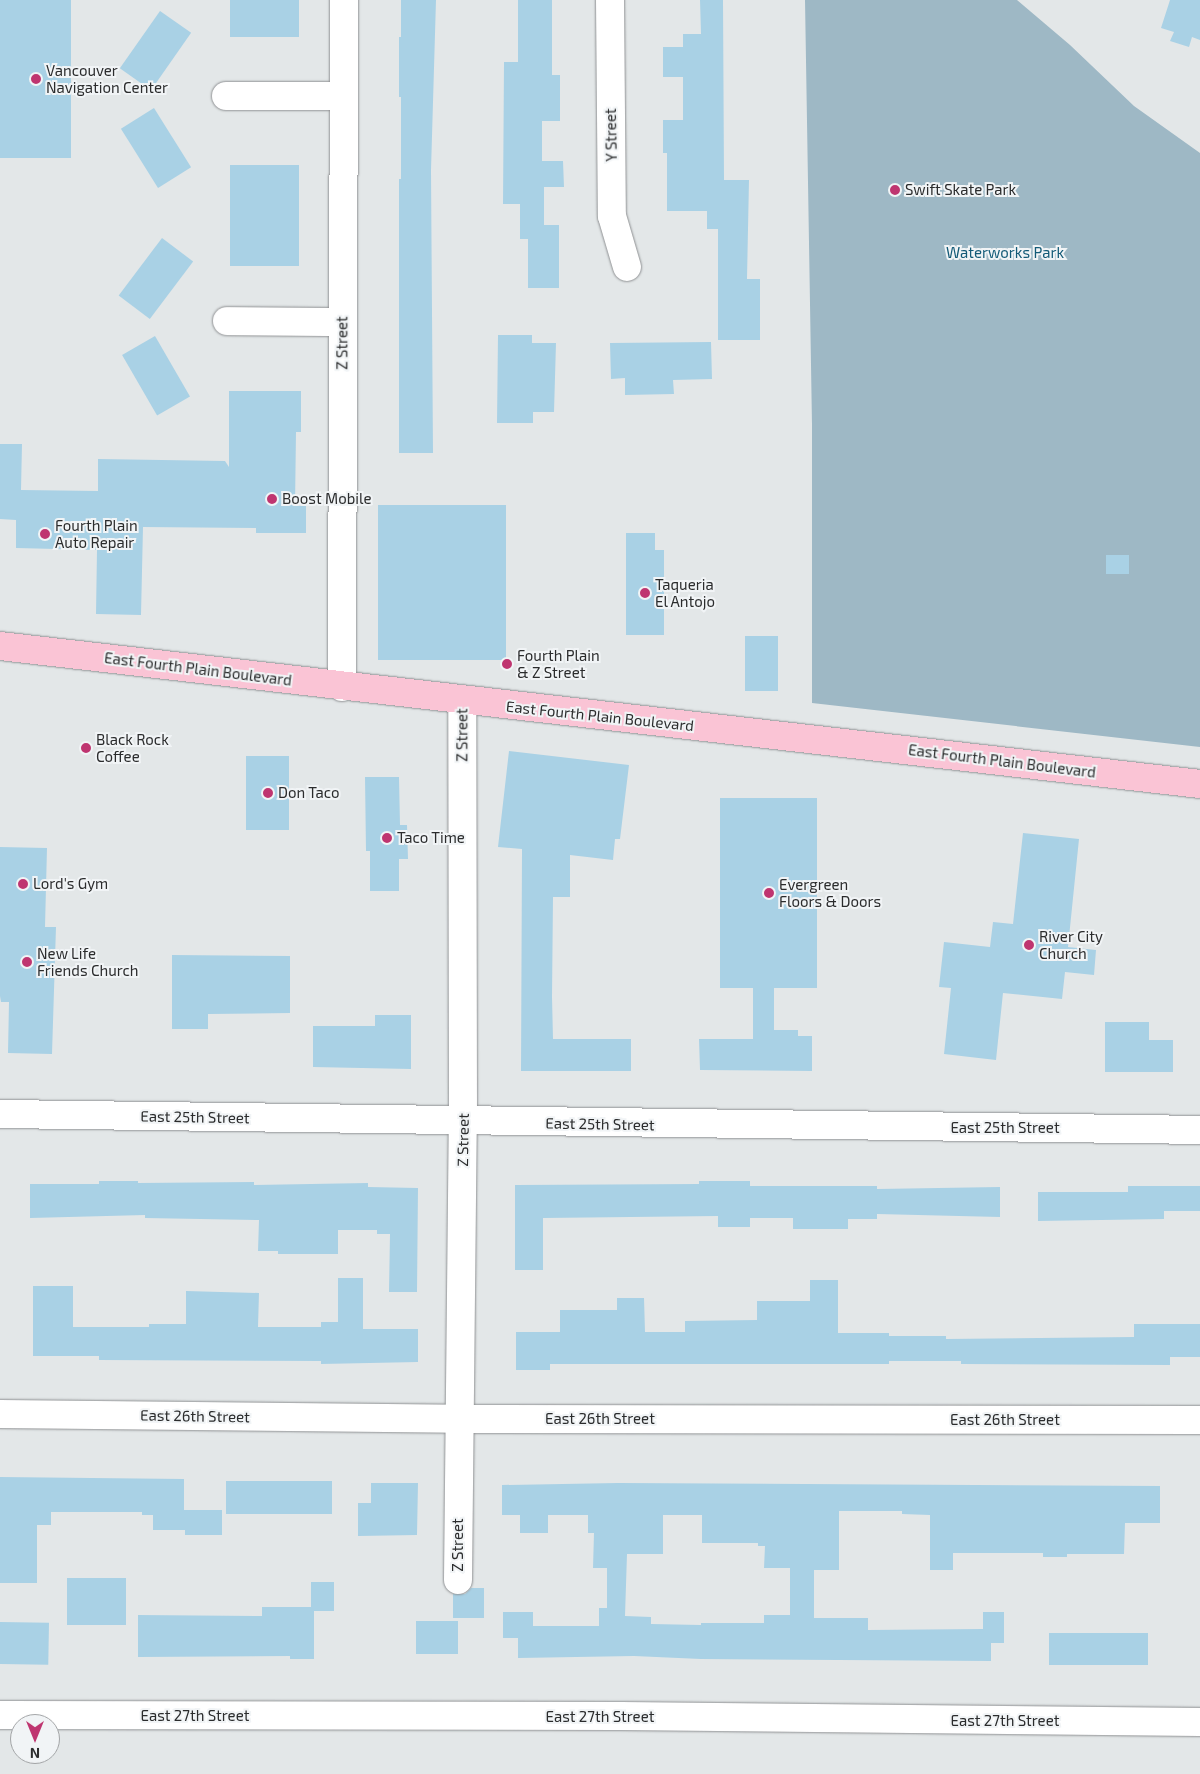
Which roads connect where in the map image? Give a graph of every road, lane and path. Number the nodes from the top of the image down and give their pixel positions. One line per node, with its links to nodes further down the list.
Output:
1 (344, 0): 4 (street, Z Street)
2 (610, 0): 5 (street, Y Street)
3 (226, 96): 4 (street)
4 (344, 96): 7 (street, Z Street)
5 (627, 267)
6 (227, 321): 7 (street)
7 (342, 322): 9 (street, Z Street)
8 (0, 646): 9 (main road, East Fourth Plain Boulevard)
9 (342, 687): 10 (main road, East Fourth Plain Boulevard)
10 (462, 701): 11 (main road, East Fourth Plain Boulevard); 13 (street, Z Street)
11 (1200, 784)
12 (0, 1114): 13 (street, East 25th Street)
13 (463, 1122): 14 (street, East 25th Street); 16 (street, Z Street)
14 (1200, 1130)
15 (0, 1414): 16 (street, East 26th Street)
16 (458, 1419): 17 (street, East 26th Street); 18 (street, Z Street)
17 (1200, 1420)
18 (458, 1580)
19 (0, 1715): 20 (street, East 27th Street)
20 (1200, 1722)

